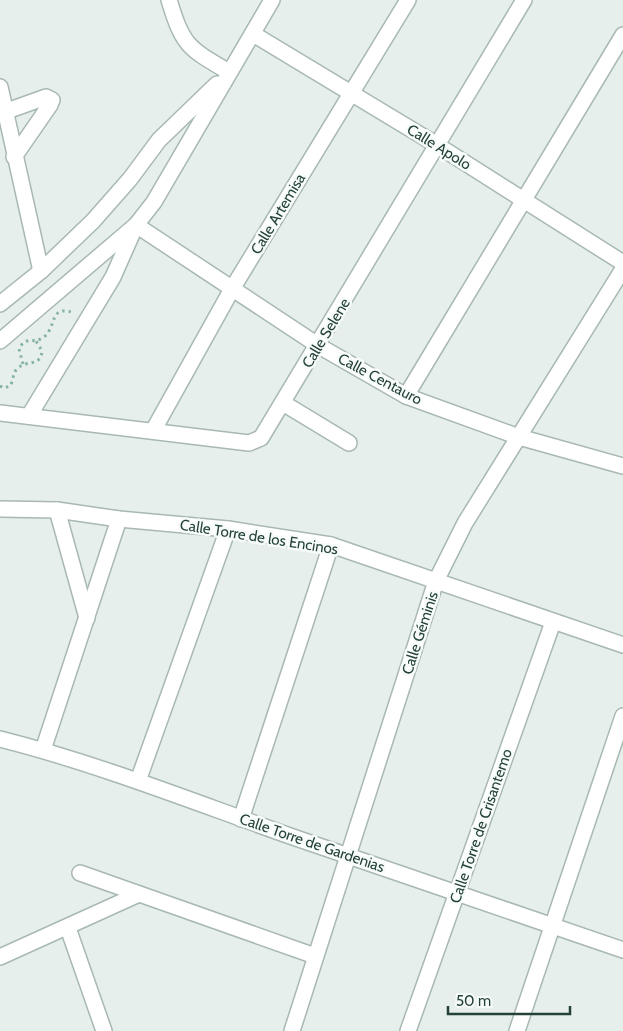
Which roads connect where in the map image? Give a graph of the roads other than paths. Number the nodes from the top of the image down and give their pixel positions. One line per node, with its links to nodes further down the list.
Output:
1 (168, 0): 7 (street)
2 (272, 0): 5 (street)
3 (408, 0): 9 (street, Calle Artemisa)
4 (524, 0): 11 (street, Calle Selene)
5 (253, 34): 7 (street); 9 (street, Calle Apolo)
6 (623, 35): 13 (street)
7 (229, 72): 14 (street); 17 (street)
8 (0, 87): 10 (street)
9 (352, 93): 11 (street, Calle Apolo); 18 (street, Calle Artemisa)
10 (7, 111): 12 (street); 12 (street)
11 (437, 145): 13 (street, Calle Apolo); 21 (street, Calle Selene)
12 (14, 157): 17 (street)
13 (523, 200): 15 (street, Calle Apolo); 22 (street)
14 (136, 225): 18 (street, Calle Centauro); 20 (street); 25 (street)
15 (623, 263)
16 (623, 269): 27 (street, Calle Géminis)
17 (41, 271): 19 (street)
18 (232, 289): 21 (street, Calle Centauro); 26 (street, Calle Artemisa)
19 (0, 304)
20 (0, 341)
21 (318, 346): 22 (street, Calle Centauro); 23 (street, Calle Selene)
22 (406, 396): 27 (street, Calle Centauro)
23 (283, 402): 26 (street, Calle Selene); 28 (street)
24 (0, 413): 25 (street, Calle Selene)
25 (29, 416): 26 (street, Calle Selene)
26 (153, 431)
27 (519, 437): 29 (street, Calle Centauro); 35 (street, Calle Géminis)
28 (349, 443)
29 (623, 466)
30 (0, 509): 31 (street, Calle Torre de los Encinos)
31 (57, 510): 32 (street, Calle Torre de los Encinos); 36 (street)
32 (119, 519): 33 (street, Calle Torre de los Encinos); 36 (street)
33 (228, 529): 34 (street, Calle Torre de los Encinos); 42 (street)
34 (331, 545): 35 (street, Calle Torre de los Encinos); 43 (street)
35 (436, 581): 37 (street, Calle Torre de los Encinos); 44 (street, Calle Géminis)
36 (87, 618): 41 (street)
37 (553, 622): 38 (street, Calle Torre de los Encinos); 46 (street, Calle Torre de Crisantemo)
38 (623, 646)
39 (623, 716): 48 (street)
40 (0, 739): 41 (street, Calle Torre de Gardenias)
41 (43, 750): 42 (street, Calle Torre de Gardenias)
42 (138, 780): 43 (street, Calle Torre de Gardenias)
43 (241, 819): 44 (street, Calle Torre de Gardenias)
44 (348, 856): 46 (street, Calle Torre de Gardenias); 51 (street, Calle Géminis)
45 (80, 873): 47 (street)
46 (458, 892): 48 (street, Calle Torre de Gardenias); 55 (street, Calle Torre de Crisantemo)
47 (139, 894): 49 (street); 51 (street)
48 (553, 925): 50 (street, Calle Torre de Gardenias); 56 (street)
49 (68, 928): 52 (street); 53 (street)
50 (623, 950)
51 (315, 956): 54 (street, Calle Géminis)
52 (0, 957)
53 (104, 1031)
54 (292, 1031)
55 (408, 1031)
56 (517, 1031)

